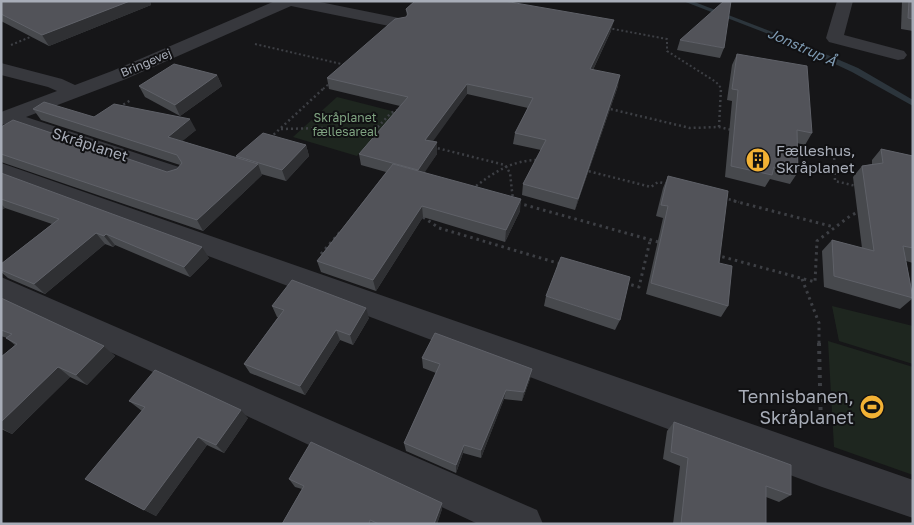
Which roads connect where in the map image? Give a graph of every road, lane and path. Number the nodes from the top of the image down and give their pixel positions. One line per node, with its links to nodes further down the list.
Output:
1 (290, 1): 3 (street); 12 (street, Bringevej)
2 (845, 1): 8 (street)
3 (399, 23)
4 (599, 27): 16 (path)
5 (39, 34): 7 (path)
6 (253, 43): 10 (path)
7 (6, 48)
8 (898, 55)
9 (1, 69): 12 (street)
10 (342, 72)
11 (335, 78): 17 (path)
12 (74, 92): 15 (street, Bringevej)
13 (407, 106): 18 (path)
14 (606, 108): 16 (path)
15 (4, 118): 28 (street, Skråplanet)
16 (720, 127): 19 (path)
17 (280, 129): 18 (path); 21 (path)
18 (374, 132): 20 (path)
19 (738, 132)
20 (386, 135)
21 (265, 142)
22 (786, 143): 30 (path)
23 (432, 147): 25 (path)
24 (543, 160): 25 (path)
25 (504, 165): 31 (path); 39 (path)
26 (579, 169): 29 (path)
27 (1, 170): 47 (street)
28 (174, 173)
29 (676, 186)
30 (860, 187)
31 (465, 194)
32 (723, 198): 37 (path)
33 (868, 208): 37 (path)
34 (432, 213): 36 (path)
35 (415, 214): 36 (path)
36 (423, 216): 43 (path)
37 (834, 227): 44 (path)
38 (344, 228): 41 (path)
39 (650, 241): 40 (path); 45 (path)
40 (668, 244)
41 (320, 254)
42 (712, 254): 44 (path)
43 (563, 264)
44 (802, 279): 47 (path)
45 (620, 281)
46 (1, 288): 49 (street)
47 (822, 468): 48 (street)
48 (913, 499)
49 (523, 524)

